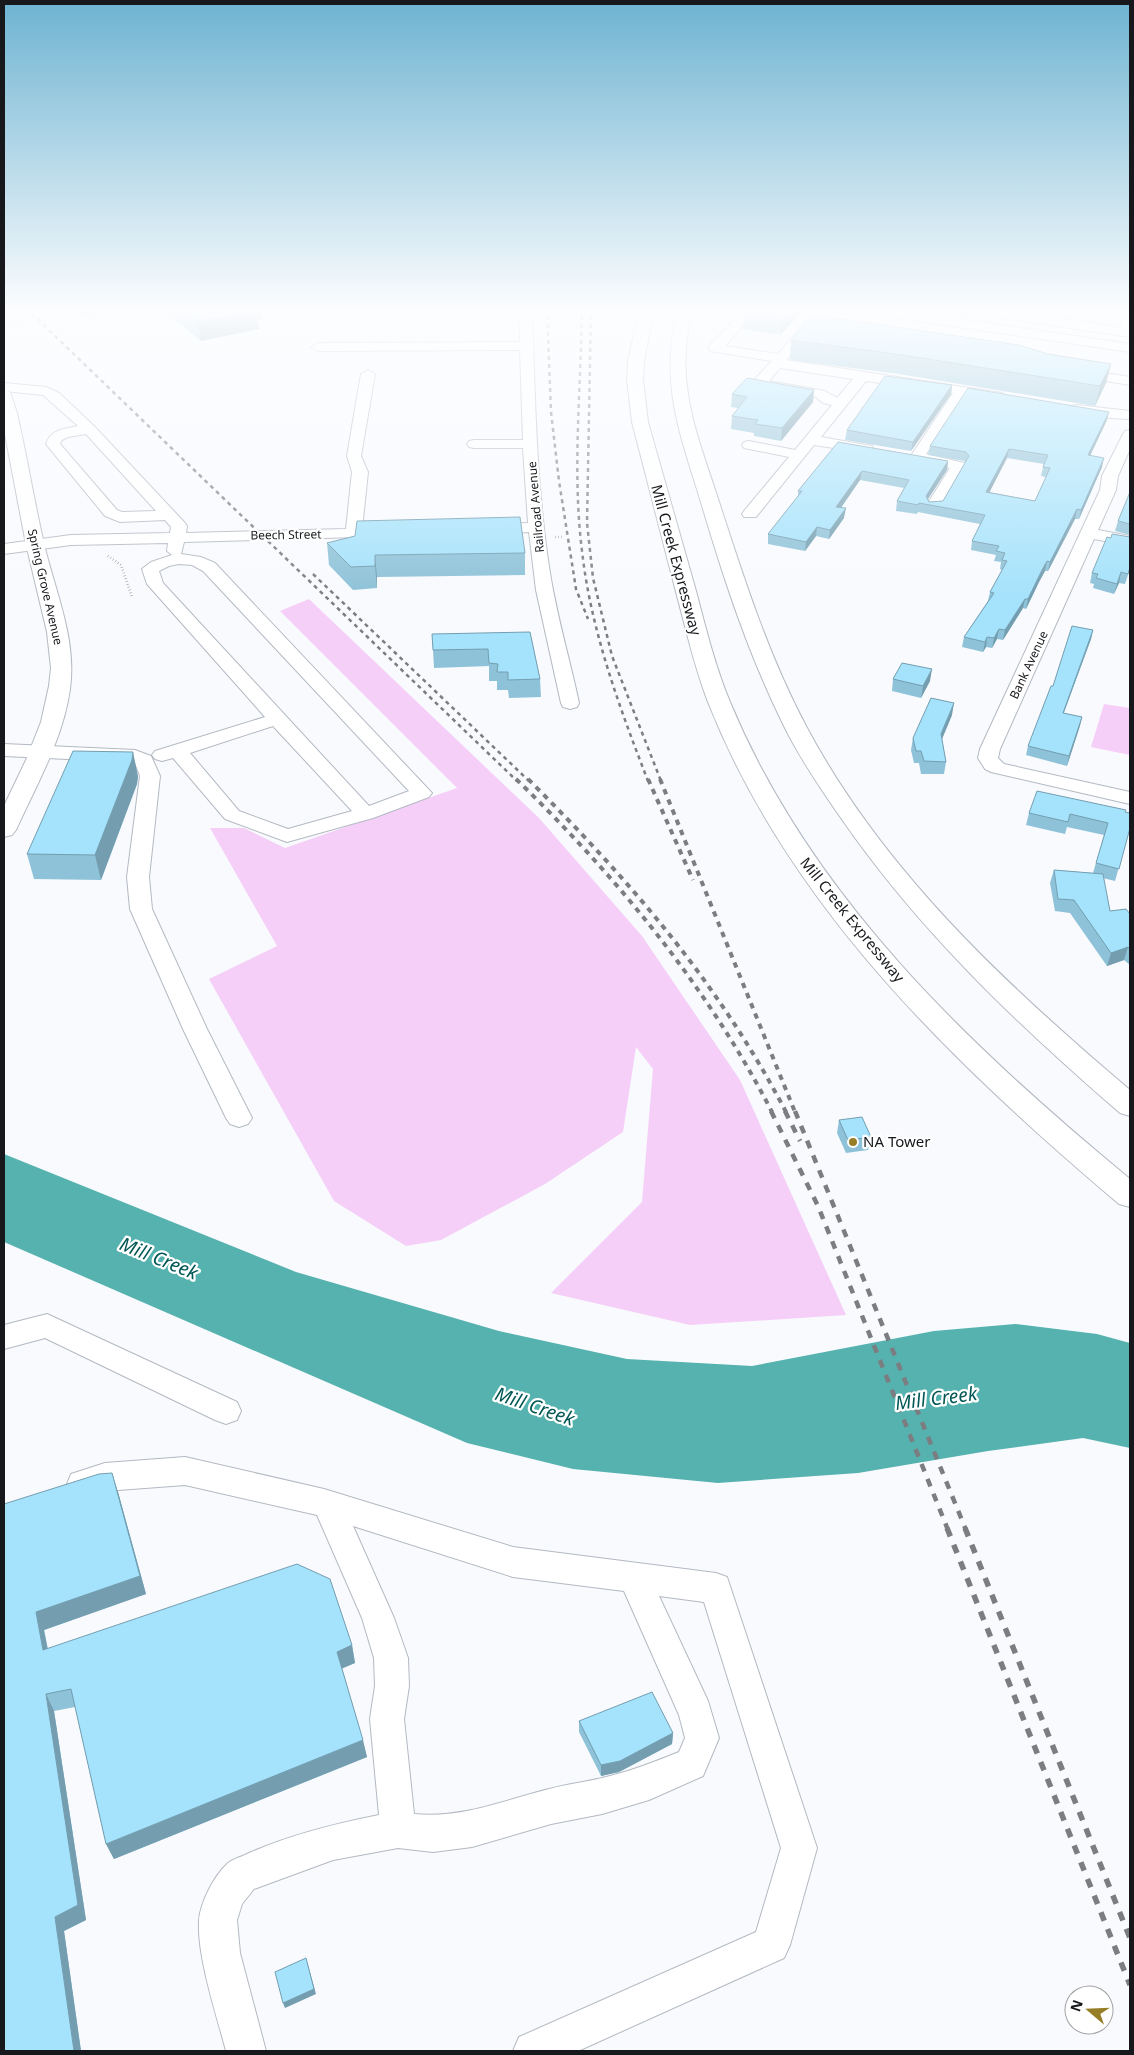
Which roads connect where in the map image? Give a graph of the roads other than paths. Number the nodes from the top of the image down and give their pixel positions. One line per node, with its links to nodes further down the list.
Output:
1 (6, 404): 30 (main road, Spring Grove Avenue)
2 (63, 404): 11 (street)
3 (363, 404): 27 (street)
4 (529, 404): 15 (street, Railroad Avenue)
5 (638, 404): 44 (main road, Mill Creek Expressway)
6 (681, 404): 42 (main road)
7 (840, 404): 13 (street)
8 (952, 404): 20 (street)
9 (1067, 404): 10 (street)
10 (1130, 414)
11 (89, 428): 22 (street); 22 (street)
12 (1130, 434): 18 (street, Bank Avenue)
13 (812, 440): 17 (street); 19 (street)
14 (474, 444): 15 (street)
15 (531, 444): 23 (street, Railroad Avenue)
16 (749, 445): 19 (street)
17 (878, 451)
18 (1126, 454): 26 (street, Bank Avenue)
19 (800, 455): 21 (street)
20 (934, 506)
21 (750, 514)
22 (168, 515): 28 (street)
23 (536, 527): 24 (street); 33 (street, Railroad Avenue)
24 (473, 531)
25 (403, 532): 27 (street, Beech Street)
26 (1089, 533): 29 (street); 39 (street, Bank Avenue)
27 (354, 534): 28 (street, Beech Street)
28 (176, 538): 30 (street, Beech Street); 32 (street)
29 (1130, 540)
30 (35, 545): 31 (street, Beech Street); 37 (main road, Spring Grove Avenue)
31 (4, 549)
32 (172, 560): 34 (street); 40 (street)
33 (570, 703)
34 (277, 719): 36 (street); 40 (street)
35 (4, 750): 37 (street)
36 (177, 750): 38 (street); 40 (street)
37 (39, 752): 38 (street); 41 (main road, Spring Grove Avenue)
38 (144, 760): 43 (street)
39 (1130, 798)
40 (366, 814)
41 (4, 830)
42 (1130, 1106)
43 (239, 1118)
44 (1130, 1196)
45 (4, 1337): 46 (street)
46 (226, 1411)
47 (59, 1492): 48 (street)
48 (328, 1505): 49 (street); 50 (street)
49 (634, 1577): 50 (street); 52 (street)
50 (398, 1830): 51 (street)
51 (246, 2051)
52 (533, 2051)

